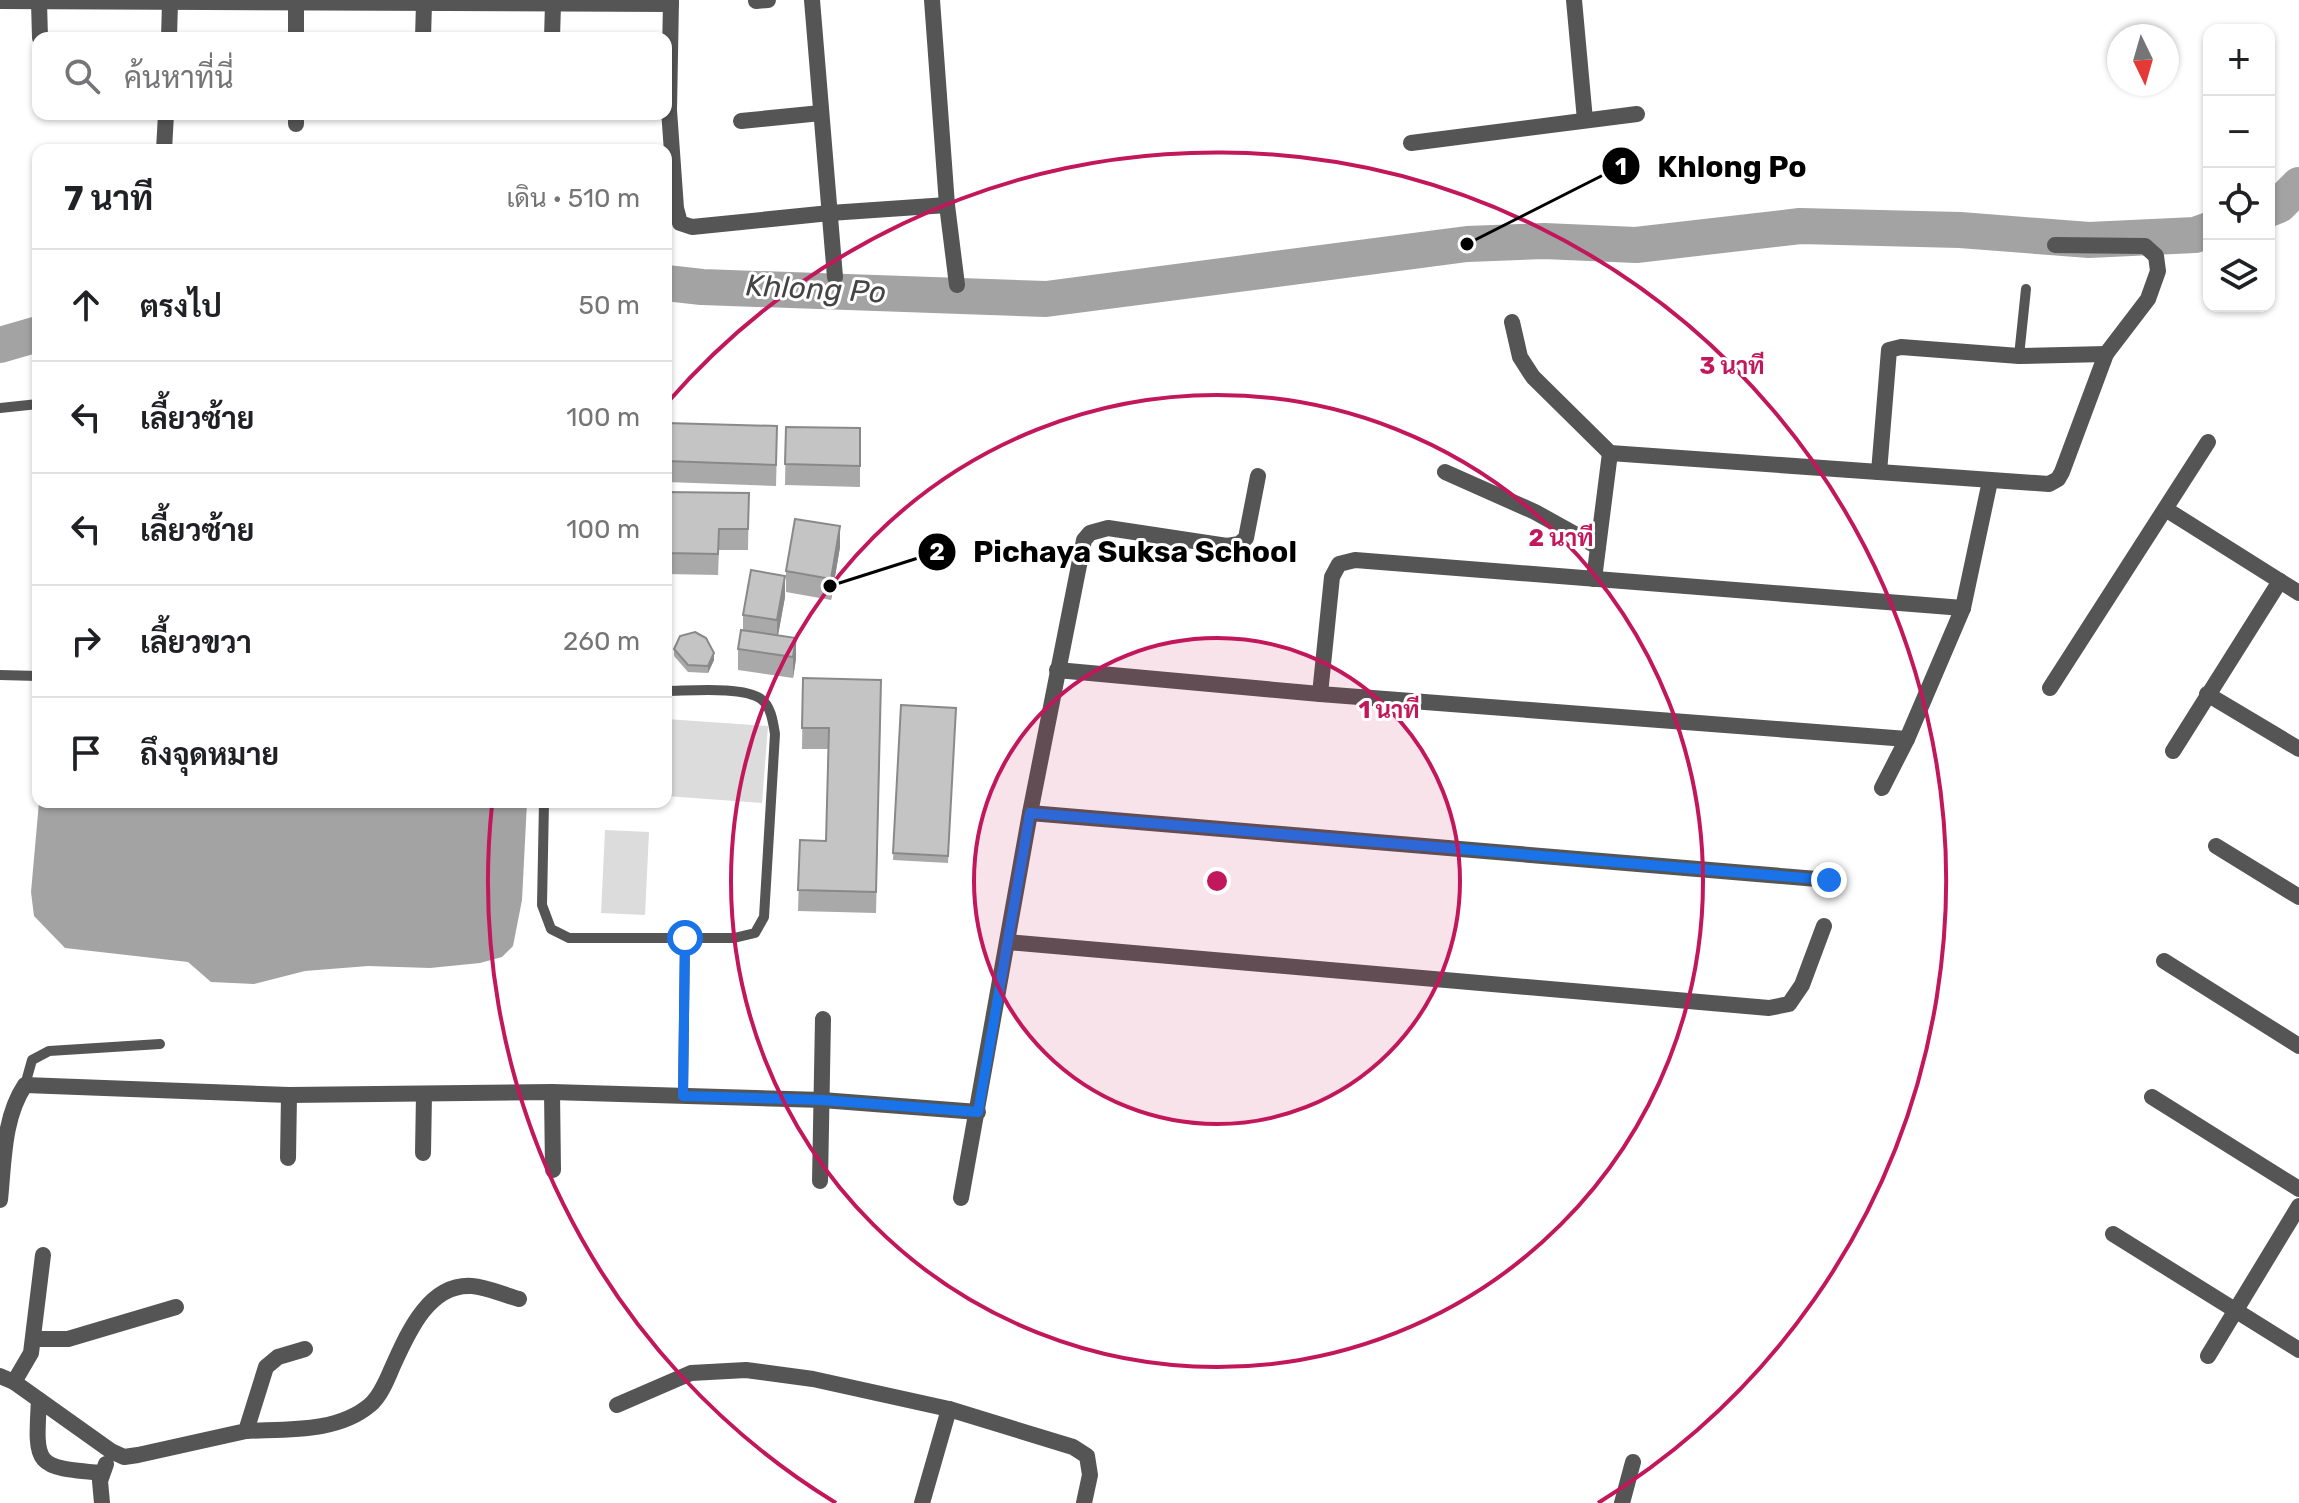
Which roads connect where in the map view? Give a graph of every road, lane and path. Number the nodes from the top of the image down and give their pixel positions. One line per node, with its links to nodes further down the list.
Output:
1 (812, 0): 17 (street)
2 (932, 0): 27 (street)
3 (1574, 0): 21 (street)
4 (0, 1): 5 (street)
5 (39, 2): 6 (street); 11 (street)
6 (170, 2): 8 (street); 12 (street)
7 (671, 2): 10 (street); 16 (street)
8 (296, 3): 9 (street); 13 (street)
9 (424, 3): 10 (street); 14 (street)
10 (553, 4): 15 (street)
11 (40, 32)
12 (169, 32)
13 (296, 32)
14 (423, 32)
15 (552, 32)
16 (670, 32)
17 (821, 113): 22 (street); 28 (street)
18 (1637, 114): 21 (street)
19 (166, 120): 24 (street)
20 (670, 120): 25 (street)
21 (1585, 120): 23 (street)
22 (741, 121)
23 (1411, 143)
24 (164, 144)
25 (671, 144)
26 (672, 152): 28 (street)
27 (947, 205): 28 (street); 31 (street)
28 (830, 213): 30 (street)
29 (2055, 245): 34 (street)
30 (835, 277)
31 (957, 285)
32 (2026, 289): 35 (lane)
33 (1512, 322): 39 (street)
34 (2106, 354): 35 (street); 43 (street)
35 (2019, 356): 41 (street)
36 (32, 405): 37 (lane)
37 (0, 408)
38 (2208, 442): 44 (street)
39 (1610, 453): 41 (street); 45 (street)
40 (1445, 472): 45 (street)
41 (1879, 472): 43 (street)
42 (1258, 476): 50 (street)
43 (1990, 481): 49 (street)
44 (2167, 510): 47 (street); 53 (street)
45 (1598, 547): 46 (street)
46 (1594, 579): 49 (street); 55 (street)
47 (2280, 581): 48 (street); 56 (street)
48 (2299, 593)
49 (1963, 608): 57 (street)
50 (1057, 670): 55 (street); 62 (street)
51 (0, 675): 52 (lane)
52 (32, 676)
53 (2050, 688)
54 (672, 691): 67 (lane)
55 (1320, 694): 57 (street)
56 (2207, 694): 58 (street); 59 (street)
57 (1907, 739): 60 (street)
58 (2299, 749)
59 (2173, 751)
60 (1882, 788)
61 (544, 808): 67 (lane)
62 (1030, 813): 64 (street); 68 (street)
63 (2216, 846): 65 (street)
64 (1829, 880)
65 (2299, 897)
66 (1824, 926): 68 (street)
67 (685, 938): 77 (lane)
68 (1007, 942): 80 (street)
69 (2164, 961): 72 (street)
70 (823, 1019): 79 (street)
71 (160, 1044): 73 (lane)
72 (2299, 1046)
73 (25, 1085): 76 (street); 87 (street)
74 (552, 1092): 75 (street); 77 (street); 83 (street)
75 (424, 1094): 76 (street); 81 (street)
76 (289, 1095): 82 (street)
77 (683, 1096): 79 (street)
78 (2152, 1097): 85 (street)
79 (822, 1100): 80 (street); 84 (street)
80 (978, 1112): 86 (street)
81 (423, 1153)
82 (288, 1158)
83 (553, 1170)
84 (820, 1181)
85 (2299, 1189)
86 (961, 1198)
87 (0, 1200)
88 (2299, 1206): 93 (street)
89 (2113, 1234): 93 (street)
90 (43, 1255): 94 (street)
91 (519, 1299): 102 (street)
92 (176, 1307): 94 (street)
93 (2236, 1310): 96 (street); 97 (street)
94 (33, 1339): 98 (street)
95 (305, 1349): 102 (street)
96 (2299, 1350)
97 (2208, 1356)
98 (7, 1379): 99 (street)
99 (39, 1400): 103 (street); 105 (street)
100 (617, 1405): 101 (street)
101 (949, 1409): 107 (street); 108 (street)
102 (246, 1431): 103 (street)
103 (111, 1451): 105 (street)
104 (1633, 1462): 109 (street)
105 (102, 1473): 106 (street)
106 (102, 1503)
107 (922, 1503)
108 (1084, 1503)
109 (1622, 1503)

